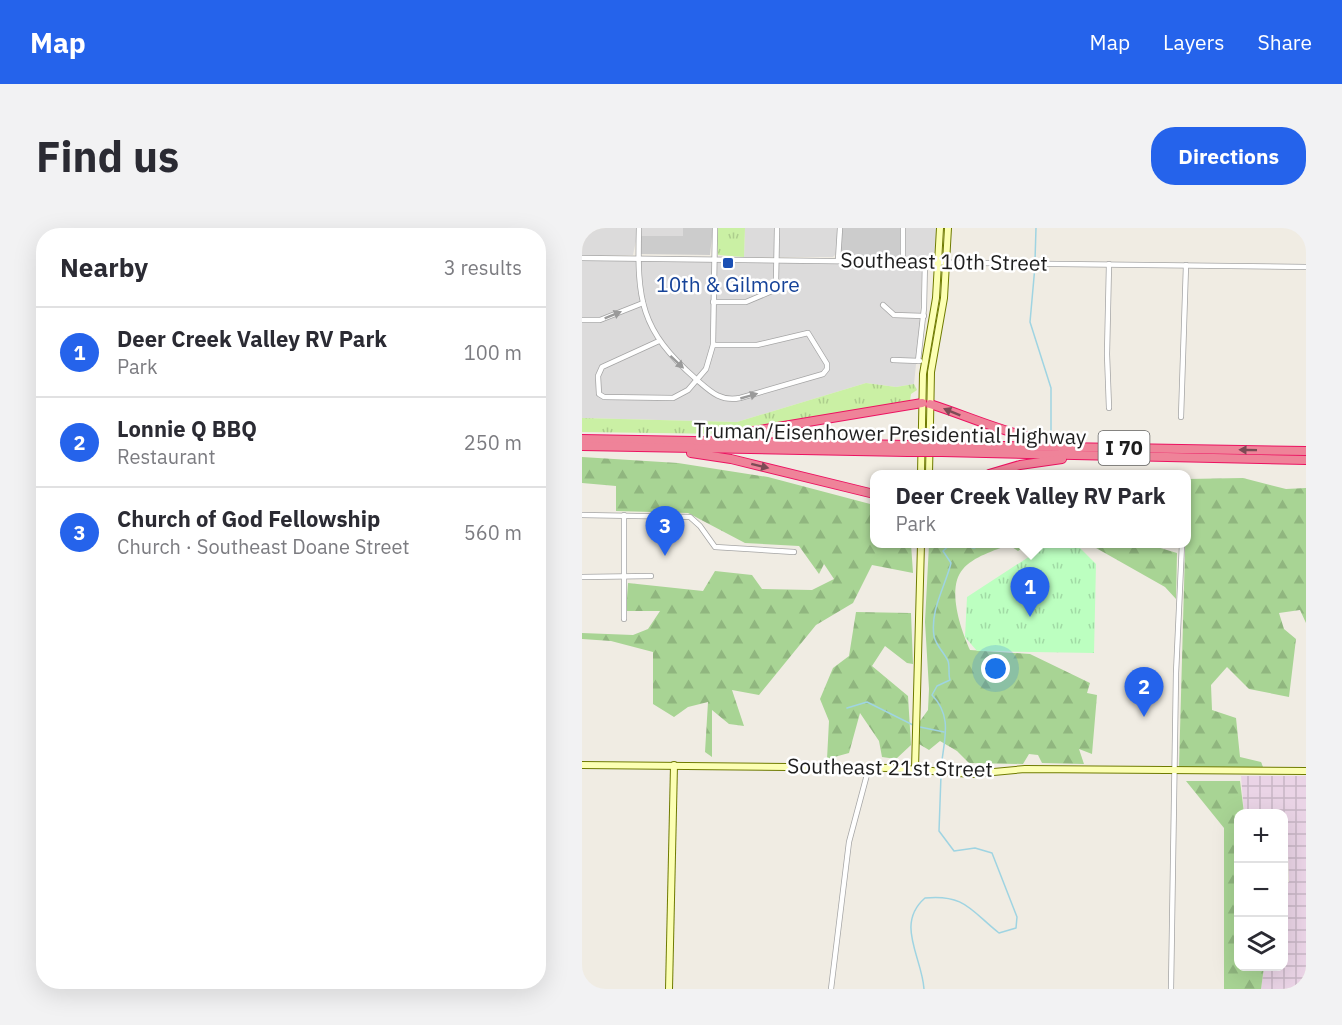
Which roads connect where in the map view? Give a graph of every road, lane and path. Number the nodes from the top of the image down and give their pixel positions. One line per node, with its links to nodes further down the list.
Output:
1 (639, 228): 9 (street)
2 (715, 228): 10 (street)
3 (777, 228): 11 (street)
4 (840, 228): 12 (street)
5 (903, 228): 13 (street)
6 (940, 228): 15 (street)
7 (948, 228): 15 (street)
8 (582, 258): 9 (street, Southeast 10th Street)
9 (638, 259): 10 (street, Southeast 10th Street); 20 (street)
10 (714, 259): 11 (street, Southeast 10th Street); 19 (street)
11 (776, 260): 12 (street, Southeast 10th Street); 19 (street)
12 (838, 260): 13 (street, Southeast 10th Street)
13 (903, 260): 14 (street, Southeast 10th Street)
14 (925, 260): 15 (street, Southeast 10th Street); 22 (street)
15 (942, 260): 16 (street, Southeast 10th Street); 27 (street); 29 (street)
16 (1108, 264): 17 (street, Southeast 10th Street); 30 (street)
17 (1186, 265): 18 (street, Southeast 10th Street); 31 (street)
18 (1306, 267)
19 (713, 302): 25 (street)
20 (643, 303): 23 (street, one-way to 20); 24 (street)
21 (883, 305): 22 (street)
22 (924, 316): 27 (street)
23 (582, 320)
24 (658, 341): 28 (street, one-way to 28); 28 (street)
25 (713, 345): 28 (street); 28 (street, one-way to 25)
26 (893, 360): 27 (street)
27 (921, 361): 29 (street)
28 (697, 380)
29 (926, 404): 33 (highway); 38 (highway, one-way to 29); 42 (street); 43 (street)
30 (1109, 408)
31 (1181, 417)
32 (582, 439): 33 (highway, Truman/Eisenhower Presidential Highway / I 70)
33 (666, 440): 36 (highway, Truman/Eisenhower Presidential Highway / I 70)
34 (582, 446): 35 (highway, Truman/Eisenhower Presidential Highway / I 70)
35 (619, 447): 36 (highway, Truman/Eisenhower Presidential Highway / I 70); 45 (highway, one-way to 45)
36 (909, 448): 37 (highway, Truman/Eisenhower Presidential Highway / I 70, bridge)
37 (942, 449): 38 (highway, Truman/Eisenhower Presidential Highway / I 70); 40 (highway, Truman/Eisenhower Presidential Highway / I 70)
38 (1132, 449): 39 (highway, Truman/Eisenhower Presidential Highway / I 70, one-way to 38)
39 (1306, 451)
40 (1110, 456): 41 (highway, Truman/Eisenhower Presidential Highway / I 70); 44 (highway)
41 (1306, 460)
42 (921, 470)
43 (929, 470)
44 (1005, 470)
45 (870, 493)
46 (582, 514): 47 (street)
47 (624, 515): 50 (street); 51 (street)
48 (921, 548): 58 (street)
49 (1182, 548): 59 (street)
50 (794, 552)
51 (623, 576): 52 (street); 53 (street); 54 (street)
52 (651, 576)
53 (582, 577)
54 (624, 619)
55 (582, 765): 56 (street, Southeast 21st Street)
56 (674, 765): 57 (street, Southeast 21st Street); 61 (street)
57 (869, 767): 58 (street, Southeast 21st Street); 62 (street)
58 (915, 769): 59 (street, Southeast 21st Street)
59 (1175, 770): 60 (street, Southeast 21st Street); 63 (street)
60 (1306, 771)
61 (669, 989)
62 (831, 989)
63 (1171, 989)

